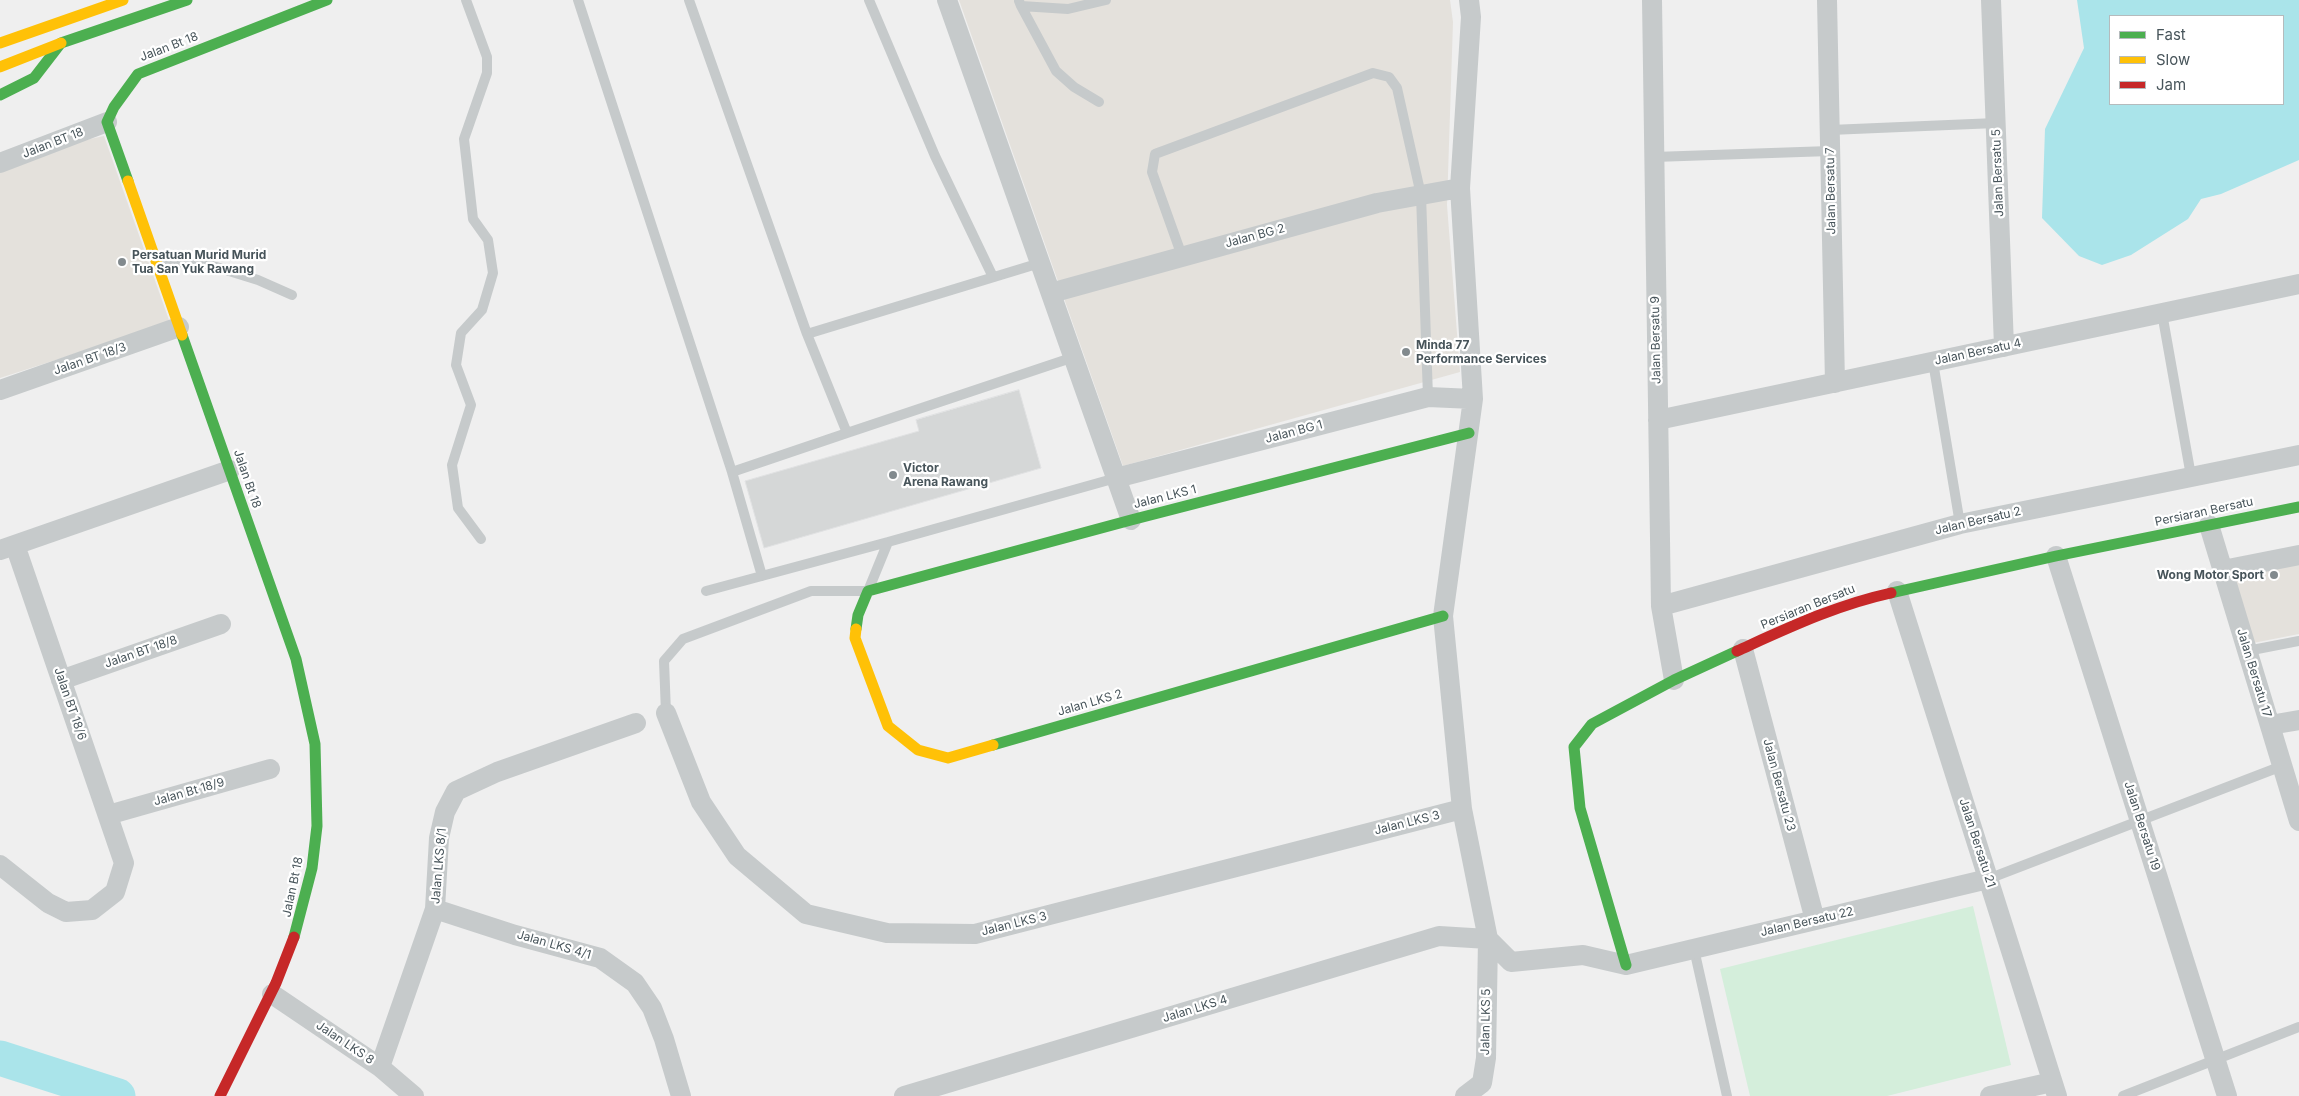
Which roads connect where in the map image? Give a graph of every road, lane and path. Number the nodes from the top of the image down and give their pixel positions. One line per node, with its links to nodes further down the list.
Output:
1 (123, 0): 15 (street)
2 (187, 0): 16 (street)
3 (327, 0): 20 (street, Jalan Bt 18)
4 (466, 0): 57 (lane)
5 (578, 0): 50 (lane)
6 (688, 0): 37 (lane)
7 (869, 0): 31 (lane)
8 (947, 0): 29 (street)
9 (1106, 0): 14 (lane)
10 (1469, 0): 26 (street, Jalan LKS 5)
11 (1652, 0): 24 (street, Jalan Bersatu 9)
12 (1827, 0): 22 (street, Jalan Bersatu 7)
13 (1991, 0): 21 (street, Jalan Bersatu 5)
14 (1020, 3): 19 (lane)
15 (0, 43)
16 (61, 43): 17 (street); 18 (street)
17 (0, 68)
18 (0, 95)
19 (1099, 102)
20 (107, 122): 25 (street, Jalan BT 18); 30 (street, Jalan Bt 18)
21 (1996, 122): 22 (lane); 38 (street, Jalan Bersatu 5)
22 (1830, 130): 23 (street, Jalan Bersatu 7)
23 (1830, 151): 24 (lane); 41 (street, Jalan Bersatu 7)
24 (1654, 157): 45 (street, Jalan Bersatu 9)
25 (0, 163)
26 (1460, 188): 27 (street, Jalan BG 2); 44 (street, Jalan LKS 5)
27 (1421, 195): 28 (street, Jalan BG 2); 28 (lane); 43 (lane)
28 (1182, 256): 33 (street, Jalan BG 2)
29 (1040, 263): 31 (lane); 33 (street)
30 (157, 264): 34 (lane); 36 (street, Jalan Bt 18)
31 (993, 277): 37 (lane)
32 (2299, 284): 35 (street, Jalan Bersatu 4)
33 (1051, 292): 39 (street)
34 (292, 295)
35 (2162, 313): 38 (street, Jalan Bersatu 4); 51 (lane)
36 (180, 327): 42 (street, Jalan BT 18/3); 49 (street, Jalan Bt 18)
37 (807, 334): 46 (lane)
38 (2004, 347): 40 (street, Jalan Bersatu 4)
39 (1074, 357): 46 (lane); 52 (street)
40 (1933, 362): 41 (street, Jalan Bersatu 4); 55 (lane)
41 (1835, 383): 45 (street, Jalan Bersatu 4)
42 (0, 390)
43 (1428, 397): 44 (street, Jalan BG 1); 52 (street, Jalan BG 1)
44 (1473, 399): 47 (street, Jalan LKS 5)
45 (1658, 420): 67 (street, Jalan Bersatu 9)
46 (847, 433): 50 (lane)
47 (1469, 433): 54 (street, Jalan LKS 1); 68 (street, Jalan LKS 5)
48 (2299, 455): 51 (street, Jalan Bersatu 2)
49 (230, 470): 59 (street); 92 (street, Jalan Bt 18)
50 (732, 472): 63 (lane)
51 (2191, 476): 55 (street, Jalan Bersatu 2)
52 (1116, 478): 54 (street); 58 (lane)
53 (2299, 507): 56 (street, Persiaran Bersatu)
54 (1131, 520): 65 (street, Jalan LKS 1)
55 (1960, 524): 67 (street, Jalan Bersatu 2)
56 (2209, 525): 61 (street, Persiaran Bersatu); 62 (street, Jalan Bersatu 17)
57 (481, 538)
58 (888, 542): 63 (lane); 65 (lane)
59 (7, 548): 73 (street, Jalan BT 18/6)
60 (2299, 555): 62 (street)
61 (2056, 556): 66 (street, Persiaran Bersatu); 83 (street, Jalan Bersatu 19)
62 (2223, 570): 72 (street, Jalan Bersatu 17)
63 (762, 576): 64 (lane)
64 (706, 591)
65 (868, 591): 68 (street, Jalan LKS 2); 75 (lane)
66 (1897, 591): 71 (street, Persiaran Bersatu); 86 (street, Jalan Bersatu 21)
67 (1661, 606): 74 (street, Jalan Bersatu 9)
68 (1444, 616): 81 (street, Jalan LKS 5)
69 (221, 624): 73 (street, Jalan BT 18/8)
70 (2299, 641): 72 (lane)
71 (1743, 649): 74 (street, Persiaran Bersatu); 88 (street, Jalan Bersatu 23)
72 (2247, 651): 78 (street, Jalan Bersatu 17)
73 (61, 680): 82 (street, Jalan BT 18/6)
74 (1674, 680): 91 (street, Persiaran Bersatu)
75 (666, 713): 81 (street, Jalan LKS 3)
76 (2299, 720): 78 (street)
77 (636, 723): 87 (street, Jalan LKS 8/1)
78 (2270, 725): 79 (street, Jalan Bersatu 17)
79 (2282, 766): 83 (lane); 84 (street, Jalan Bersatu 17)
80 (270, 769): 82 (street, Jalan Bt 18/9)
81 (1462, 809): 89 (street, Jalan LKS 5)
82 (108, 815): 85 (street, Jalan BT 18/6)
83 (2140, 820): 86 (lane); 94 (street, Jalan Bersatu 19)
84 (2299, 821)
85 (0, 865)
86 (1988, 879): 88 (street, Jalan Bersatu 22); 96 (street, Jalan Bersatu 21)
87 (435, 909): 95 (street, Jalan LKS 8/1); 99 (street, Jalan LKS 4/1)
88 (1816, 920): 90 (street, Jalan Bersatu 22)
89 (1488, 939): 91 (street); 100 (street, Jalan LKS 4); 101 (street, Jalan LKS 5)
90 (1694, 948): 91 (street, Jalan Bersatu 22); 102 (lane)
91 (1626, 965)
92 (272, 994): 95 (street, Jalan LKS 8); 97 (street, Jalan Bt 18)
93 (2299, 1027): 94 (lane)
94 (2216, 1061): 104 (lane); 105 (street, Jalan Bersatu 19)
95 (380, 1068): 98 (street, Jalan LKS 8)
96 (2055, 1089): 103 (street)
97 (220, 1096)
98 (414, 1096)
99 (681, 1096)
100 (904, 1096)
101 (1464, 1096)
102 (1727, 1096)
103 (1990, 1096)
104 (2123, 1096)
105 (2227, 1096)

